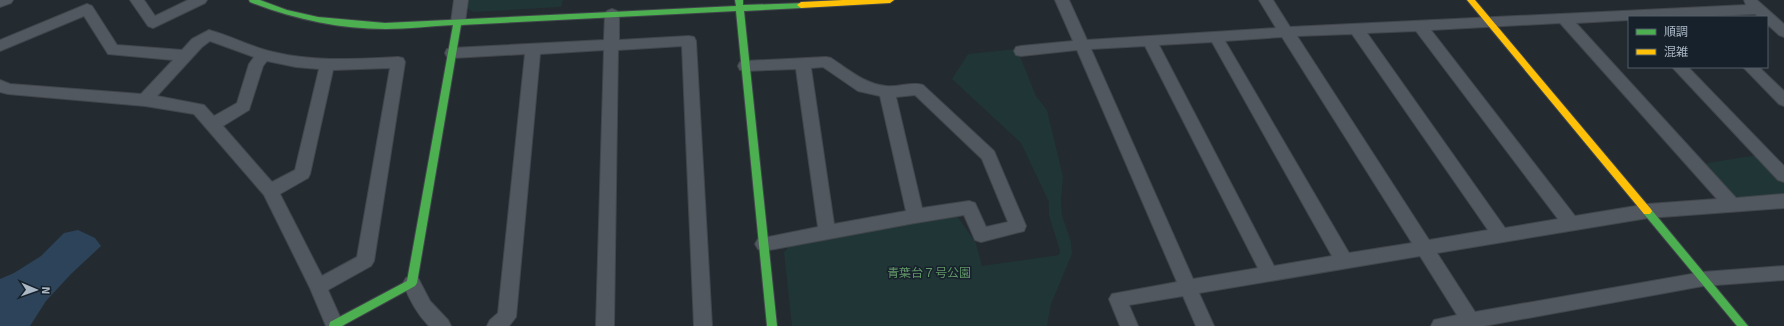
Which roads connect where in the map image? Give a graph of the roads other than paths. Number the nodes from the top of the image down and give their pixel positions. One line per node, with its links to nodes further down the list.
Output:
1 (6, 0): 10 (street)
2 (137, 0): 3 (street)
3 (200, 0)
4 (253, 0): 20 (street)
5 (461, 0): 20 (street)
6 (890, 0): 11 (street)
7 (1062, 0): 29 (street)
8 (1266, 0): 24 (street)
9 (1471, 0): 21 (street)
10 (0, 2)
11 (740, 4): 13 (street); 38 (street)
12 (1754, 4): 14 (street); 17 (street)
13 (612, 14): 20 (street); 28 (street)
14 (1696, 15): 16 (street)
15 (1628, 16): 19 (street)
16 (1630, 16)
17 (1767, 16)
18 (1768, 17): 25 (street)
19 (1564, 19): 21 (street); 49 (street)
20 (458, 22): 33 (street)
21 (1489, 22): 22 (street); 50 (street)
22 (1420, 26): 23 (street); 52 (street)
23 (1356, 30): 24 (street); 54 (street)
24 (1287, 32): 26 (street); 56 (street)
25 (1784, 32)
26 (1216, 37): 27 (street); 57 (street)
27 (1150, 41): 29 (street); 58 (street)
28 (611, 45): 31 (street); 68 (street); 69 (street)
29 (1081, 45): 32 (street); 63 (street)
30 (0, 46): 35 (street)
31 (533, 49): 33 (street); 67 (street)
32 (1021, 51)
33 (452, 53): 61 (street)
34 (264, 55): 35 (street); 36 (street); 45 (street)
35 (186, 56): 43 (street)
36 (329, 64): 47 (street); 62 (street)
37 (803, 64): 38 (street); 42 (street); 53 (street)
38 (745, 66): 55 (street)
39 (1680, 68): 46 (street)
40 (1751, 68): 44 (street)
41 (0, 84): 43 (street)
42 (887, 92): 51 (street); 51 (street)
43 (145, 100): 45 (street)
44 (1784, 100)
45 (213, 124): 47 (street)
46 (1784, 176)
47 (270, 191): 62 (street)
48 (1784, 201): 49 (street)
49 (1732, 205): 50 (street)
50 (1648, 211): 52 (street); 60 (street)
51 (915, 216): 53 (street)
52 (1571, 224): 54 (street)
53 (827, 232): 55 (street)
54 (1501, 235): 56 (street)
55 (764, 244): 70 (street)
56 (1424, 248): 57 (street); 64 (street)
57 (1344, 261): 58 (street)
58 (1269, 273): 63 (street)
59 (1784, 274): 60 (street)
60 (1703, 279): 64 (street); 74 (street)
61 (412, 283): 65 (street); 66 (street)
62 (318, 287): 65 (street)
63 (1187, 287): 71 (street); 72 (street)
64 (1472, 323): 73 (street)
65 (335, 325)
66 (442, 326)
67 (496, 326)
68 (605, 326)
69 (704, 326)
70 (772, 326)
71 (1128, 326)
72 (1205, 326)
73 (1440, 326)
74 (1743, 326)

